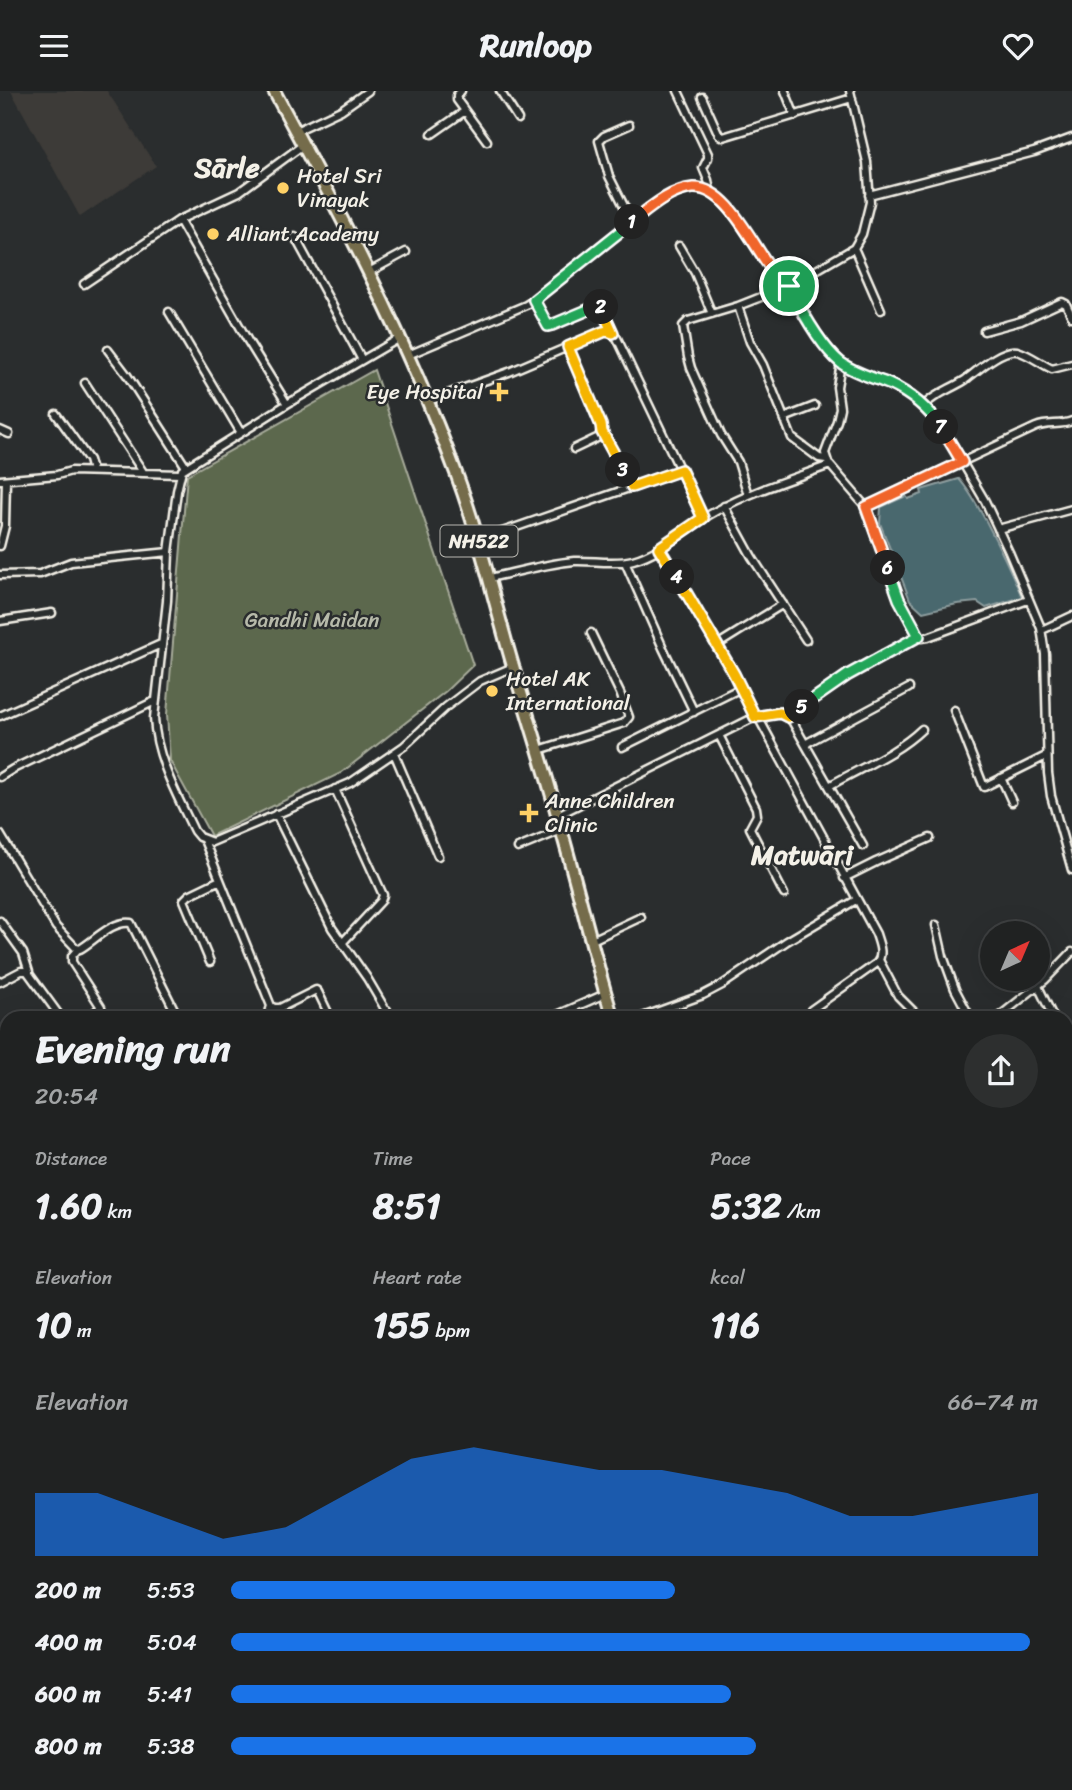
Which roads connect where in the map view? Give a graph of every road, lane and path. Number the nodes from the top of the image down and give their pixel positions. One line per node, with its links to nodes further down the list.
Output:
1 (274, 91): 13 (highway, NH522)
2 (368, 91): 13 (street)
3 (461, 91): 9 (street)
4 (500, 91): 11 (street)
5 (678, 91): 18 (street)
6 (785, 91): 10 (street)
7 (851, 95): 10 (street); 19 (street)
8 (702, 97): 10 (street)
9 (465, 111): 14 (street); 16 (street)
10 (795, 116)
11 (518, 119)
12 (629, 125): 21 (street)
13 (296, 131): 17 (highway, NH522)
14 (432, 134)
15 (1072, 138): 19 (street)
16 (487, 141)
17 (303, 145): 20 (street); 26 (highway, NH522)
18 (710, 192): 21 (street); 28 (street)
19 (869, 195): 24 (street)
20 (179, 221): 27 (street); 46 (street)
21 (632, 222): 29 (street)
22 (295, 237): 41 (street)
23 (679, 246): 33 (street)
24 (854, 248): 28 (street); 31 (street)
25 (406, 252): 26 (street)
26 (369, 272): 37 (highway, NH522)
27 (84, 284)
28 (789, 286): 30 (street); 42 (street)
29 (534, 300): 36 (street); 40 (street)
30 (738, 306): 33 (street); 50 (street)
31 (881, 310)
32 (169, 312): 54 (street)
33 (712, 314): 66 (street)
34 (1072, 317): 35 (street)
35 (984, 331)
36 (613, 333): 38 (street); 60 (street)
37 (400, 338): 40 (highway, NH522); 41 (street)
38 (568, 347): 45 (street); 53 (street)
39 (108, 350): 59 (street)
40 (408, 355): 45 (highway, NH522)
41 (362, 360): 46 (street)
42 (841, 363): 48 (street); 57 (street)
43 (1072, 364): 48 (street)
44 (85, 383): 62 (street)
45 (428, 401): 72 (highway, NH522)
46 (287, 404): 54 (street)
47 (815, 406): 50 (street)
48 (923, 406): 58 (street)
49 (56, 414): 61 (street)
50 (785, 418): 57 (street)
51 (1072, 421): 58 (street)
52 (0, 430): 55 (street)
53 (602, 432): 56 (street); 65 (street)
54 (241, 433): 59 (street)
55 (9, 435)
56 (574, 449)
57 (828, 462): 66 (street); 68 (street)
58 (962, 462): 68 (street); 71 (street)
59 (186, 467): 63 (street)
60 (681, 470): 65 (street); 70 (street)
61 (92, 471): 62 (street); 64 (street)
62 (143, 472): 63 (street)
63 (180, 474): 75 (street)
64 (3, 480): 73 (street)
65 (632, 487): 72 (street)
66 (748, 495): 67 (street)
67 (724, 506): 70 (street); 80 (street)
68 (866, 507): 86 (street)
69 (1072, 509): 71 (street)
70 (703, 518): 74 (street)
71 (998, 529): 79 (street)
72 (479, 540): 78 (highway, NH522)
73 (0, 546)
74 (659, 548): 76 (street); 89 (street)
75 (169, 552): 77 (street); 88 (street)
76 (625, 562): 78 (street); 95 (street)
77 (0, 575)
78 (489, 578): 90 (highway, NH522)
79 (1028, 600): 84 (street); 86 (street)
80 (783, 604): 87 (street); 89 (street)
81 (52, 613): 83 (street)
82 (1072, 616): 84 (street)
83 (0, 621)
84 (1042, 630): 105 (street)
85 (591, 633): 103 (street)
86 (919, 636): 98 (street)
87 (806, 640)
88 (161, 644): 93 (street); 96 (street)
89 (717, 645): 91 (street)
90 (513, 667): 103 (highway, NH522); 104 (street)
91 (741, 688): 95 (street); 97 (street)
92 (909, 688): 101 (street)
93 (155, 701): 106 (street); 116 (street)
94 (954, 710): 107 (street)
95 (694, 712): 102 (street)
96 (0, 716)
97 (757, 717): 98 (street); 100 (street); 121 (street)
98 (788, 717): 101 (street)
99 (922, 729): 108 (street)
100 (719, 735): 112 (street); 123 (street)
101 (805, 744): 108 (street)
102 (622, 747)
103 (539, 750): 112 (highway, NH522)
104 (394, 753): 109 (street); 119 (street)
105 (1046, 755): 107 (street); 120 (street)
106 (0, 777)
107 (1001, 778): 110 (street)
108 (829, 786): 117 (street)
109 (335, 789): 111 (street); 129 (street)
110 (1012, 802)
111 (276, 814): 116 (street); 129 (street)
112 (558, 815): 113 (highway, NH522)
113 (562, 830): 118 (street); 128 (highway, NH522)
114 (0, 834): 130 (street)
115 (930, 838): 121 (street)
116 (204, 840): 122 (street)
117 (863, 846)
118 (517, 848)
119 (438, 856)
120 (1072, 870)
121 (844, 879): 124 (street)
122 (220, 880): 133 (street); 140 (street)
123 (784, 894)
124 (856, 900): 132 (street); 150 (street)
125 (641, 917): 128 (street)
126 (0, 921): 134 (street)
127 (936, 925): 152 (street)
128 (590, 941): 139 (highway, NH522)
129 (343, 942): 141 (street)
130 (78, 949): 144 (street); 145 (street)
131 (1071, 957): 135 (street)
132 (879, 960): 142 (street); 151 (street)
133 (209, 962)
134 (29, 972): 136 (street); 143 (street)
135 (1050, 975)
136 (0, 982)
137 (1032, 991): 153 (street)
138 (1041, 991): 154 (street)
139 (606, 994): 148 (street); 149 (highway, NH522)
140 (271, 1006): 146 (street); 147 (street)
141 (387, 1010)
142 (811, 1010)
143 (56, 1011)
144 (97, 1011)
145 (175, 1011)
146 (269, 1011)
147 (327, 1011)
148 (567, 1011)
149 (611, 1011)
150 (659, 1011)
151 (913, 1011)
152 (967, 1011)
153 (1006, 1011)
154 (1051, 1011)

